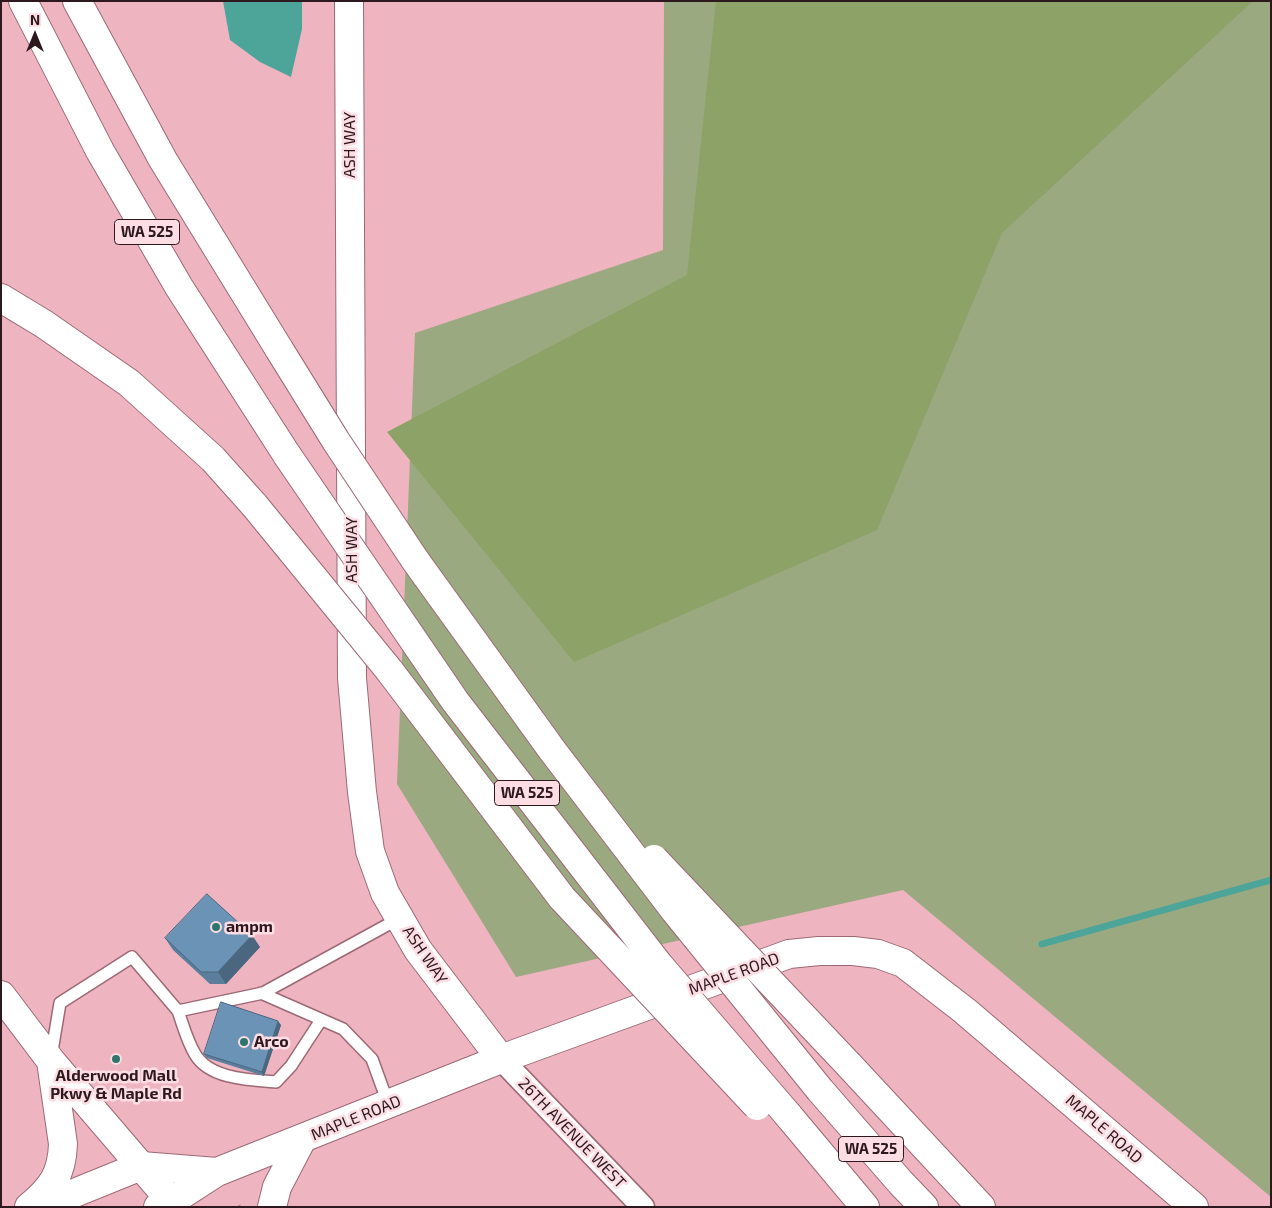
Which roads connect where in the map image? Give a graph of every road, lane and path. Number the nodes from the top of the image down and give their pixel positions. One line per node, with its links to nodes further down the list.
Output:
1 (22, 1): 14 (main road, WA 525, bridge)
2 (77, 1): 5 (main road, WA 525, bridge)
3 (349, 1): 6 (main road, ASH WAY)
4 (1, 298): 14 (main road, bridge)
5 (552, 750): 25 (main road, WA 525, bridge); 26 (main road, bridge)
6 (400, 918): 7 (lane); 11 (main road, ASH WAY)
7 (261, 993): 9 (lane); 10 (lane)
8 (1, 995): 12 (main road)
9 (178, 1011): 10 (lane); 12 (lane)
10 (321, 1020): 13 (lane)
11 (501, 1059): 13 (main road, MAPLE ROAD); 22 (street, 26TH AVENUE WEST); 27 (main road, MAPLE ROAD)
12 (50, 1061): 16 (main road); 19 (main road)
13 (389, 1104): 15 (main road, MAPLE ROAD)
14 (780, 1118): 23 (main road); 24 (main road, WA 525)
15 (302, 1139): 17 (main road, MAPLE ROAD); 21 (main road)
16 (141, 1166): 17 (main road, MAPLE ROAD); 18 (main road); 20 (main road)
17 (217, 1172): 18 (main road, MAPLE ROAD)
18 (169, 1205)
19 (29, 1207)
20 (40, 1207)
21 (272, 1207)
22 (643, 1207)
23 (857, 1207)
24 (865, 1207)
25 (924, 1207)
26 (981, 1207)
27 (1194, 1207)

